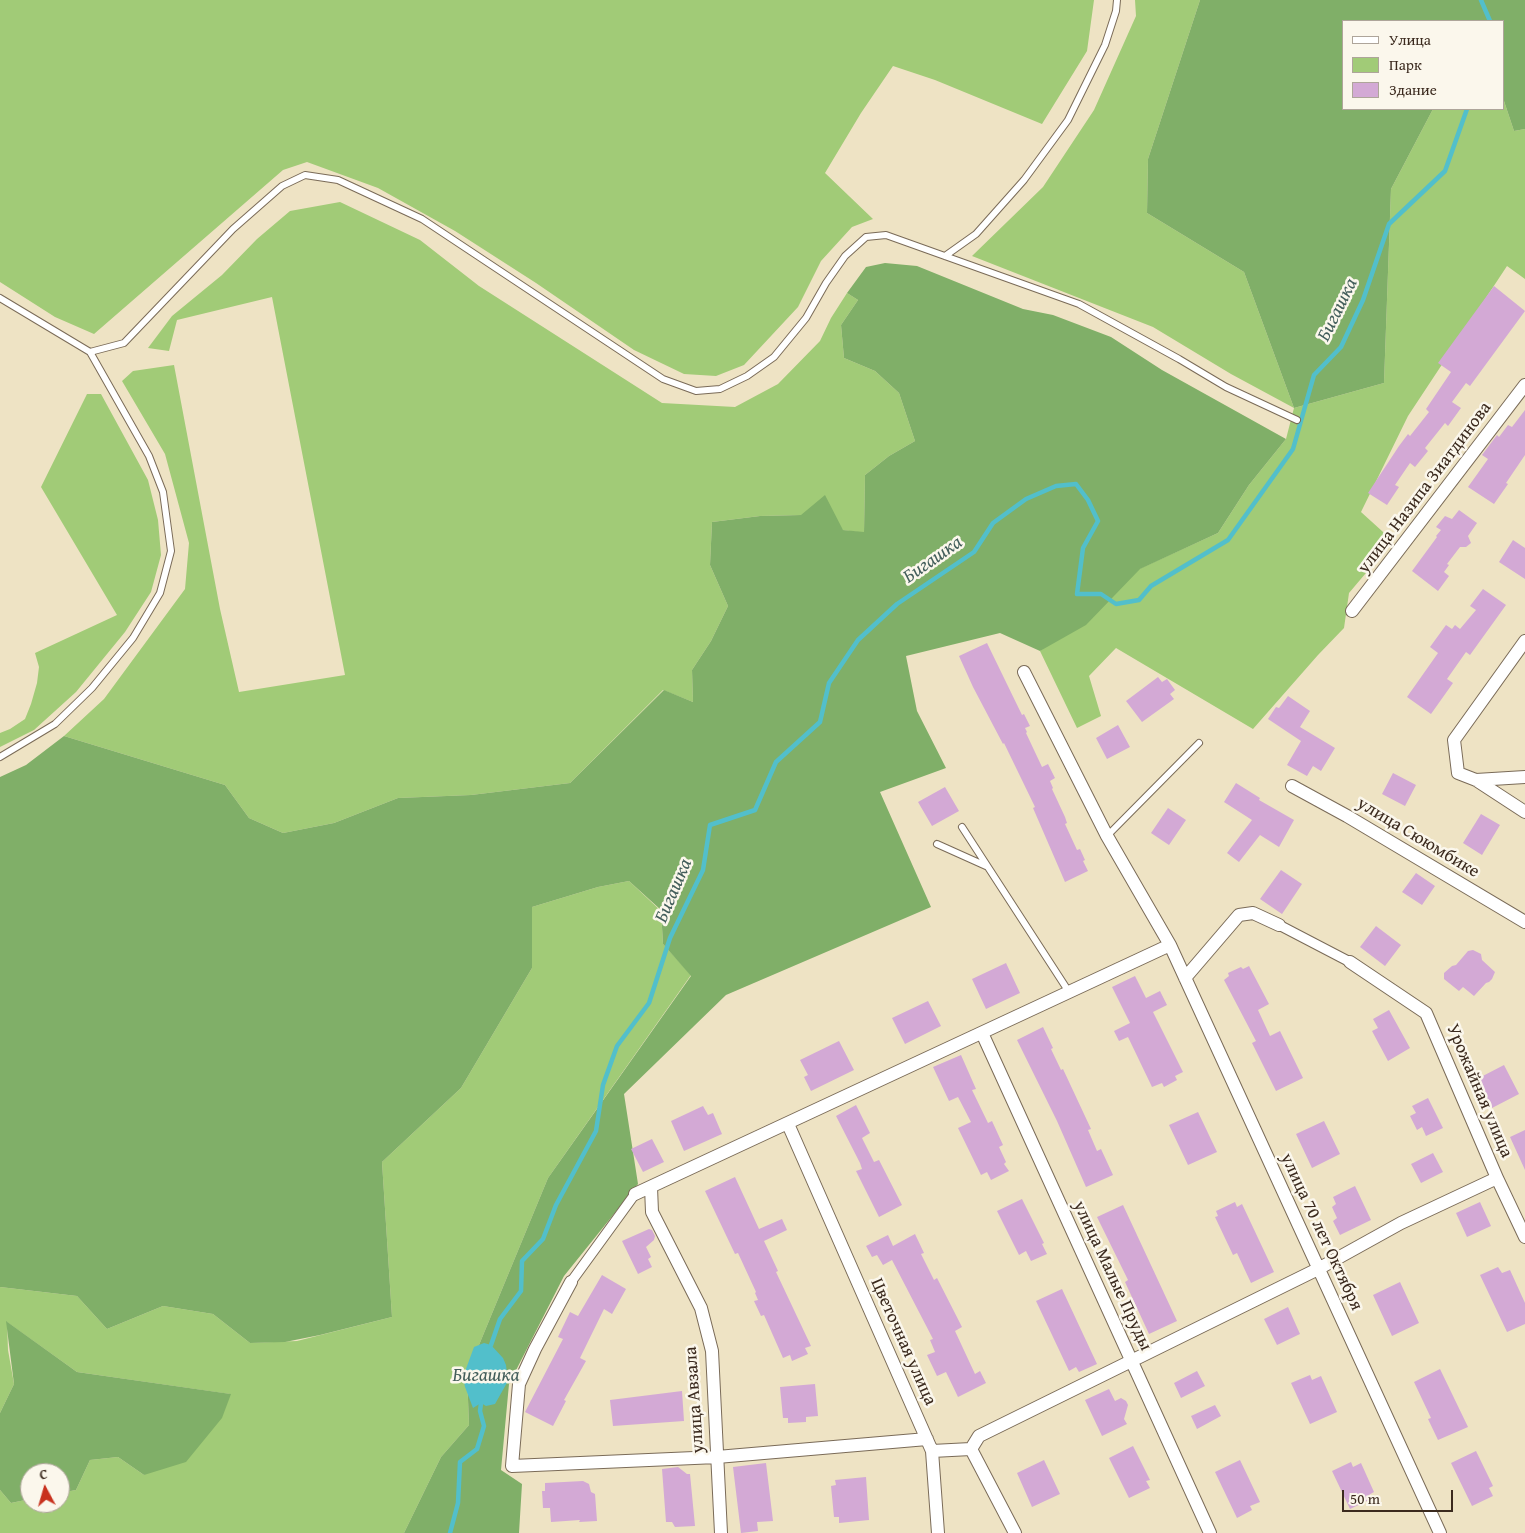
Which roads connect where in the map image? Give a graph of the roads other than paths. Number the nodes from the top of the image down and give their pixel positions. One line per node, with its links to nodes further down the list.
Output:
1 (1117, 0): 2 (lane)
2 (945, 256): 4 (lane); 6 (lane)
3 (0, 298): 4 (lane)
4 (90, 352): 11 (lane)
5 (1525, 385): 7 (street, улица Назипа Зиатдинова)
6 (1297, 420)
7 (1352, 611)
8 (1525, 641): 13 (street)
9 (1024, 672): 17 (street, улица 70 лет Октября)
10 (1199, 743): 17 (lane)
11 (0, 757)
12 (1525, 777): 13 (street)
13 (1476, 780): 15 (street)
14 (1292, 786): 20 (street, улица Сююмбике)
15 (1525, 812)
16 (962, 827): 19 (lane)
17 (1108, 836): 22 (street, улица 70 лет Октября)
18 (938, 844): 19 (lane)
19 (988, 867): 25 (lane)
20 (1525, 922)
21 (1279, 925): 23 (street); 24 (street)
22 (1170, 944): 24 (street, улица 70 лет Октября); 25 (street)
23 (1350, 962): 28 (street, Урожайная улица)
24 (1185, 978): 32 (street, улица 70 лет Октября)
25 (1069, 992): 26 (street)
26 (982, 1034): 27 (street); 34 (street, улица Малые Пруды)
27 (788, 1124): 29 (street); 35 (street, Цветочная улица)
28 (1497, 1178): 31 (street, Урожайная улица); 32 (street)
29 (650, 1187): 30 (street); 37 (street, улица Авзала)
30 (635, 1194): 33 (street)
31 (1525, 1237)
32 (1318, 1269): 34 (street); 42 (street, улица 70 лет Октября)
33 (571, 1282): 37 (street)
34 (1132, 1360): 36 (street); 41 (street, улица Малые Пруды)
35 (930, 1445): 36 (street); 37 (street); 39 (street, Цветочная улица)
36 (971, 1449): 40 (street)
37 (717, 1457): 38 (street, улица Авзала)
38 (721, 1533)
39 (938, 1533)
40 (1015, 1533)
41 (1210, 1533)
42 (1440, 1533)

